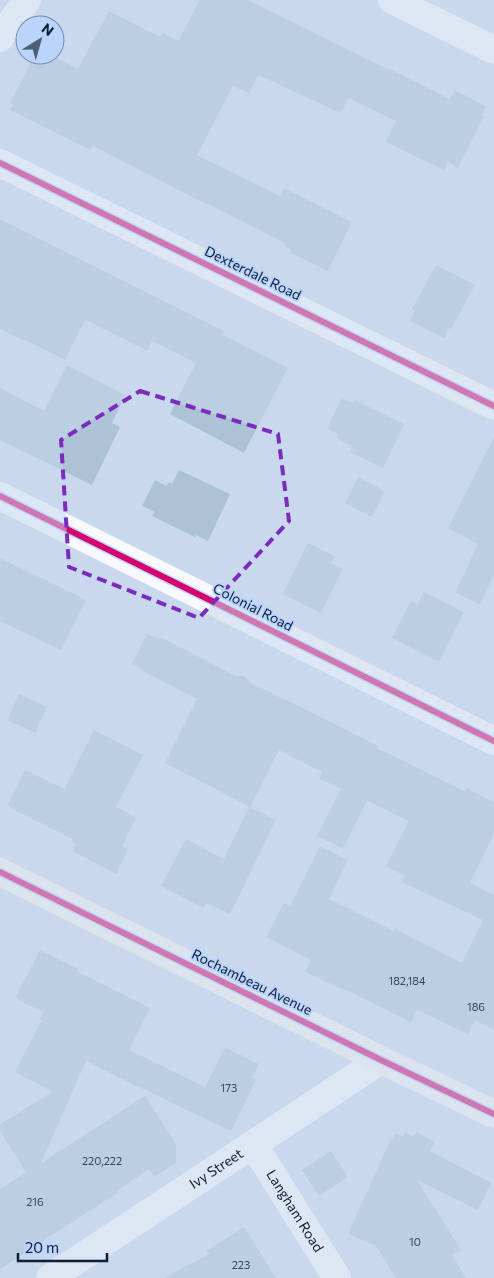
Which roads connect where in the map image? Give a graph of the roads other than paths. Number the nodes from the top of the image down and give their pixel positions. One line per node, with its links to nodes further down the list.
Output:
1 (27, 0): 3 (street)
2 (392, 0): 4 (street)
3 (0, 38)
4 (494, 50)
5 (0, 163): 6 (street, Dexterdale Road)
6 (494, 406)
7 (0, 496): 8 (street, Colonial Road)
8 (494, 741)
9 (0, 872): 10 (street, Rochambeau Avenue)
10 (381, 1060): 11 (street, Rochambeau Avenue); 12 (street, Ivy Street)
11 (492, 1109)
12 (253, 1144): 13 (street, Ivy Street); 14 (street, Langham Road)
13 (50, 1278)
14 (337, 1278)

